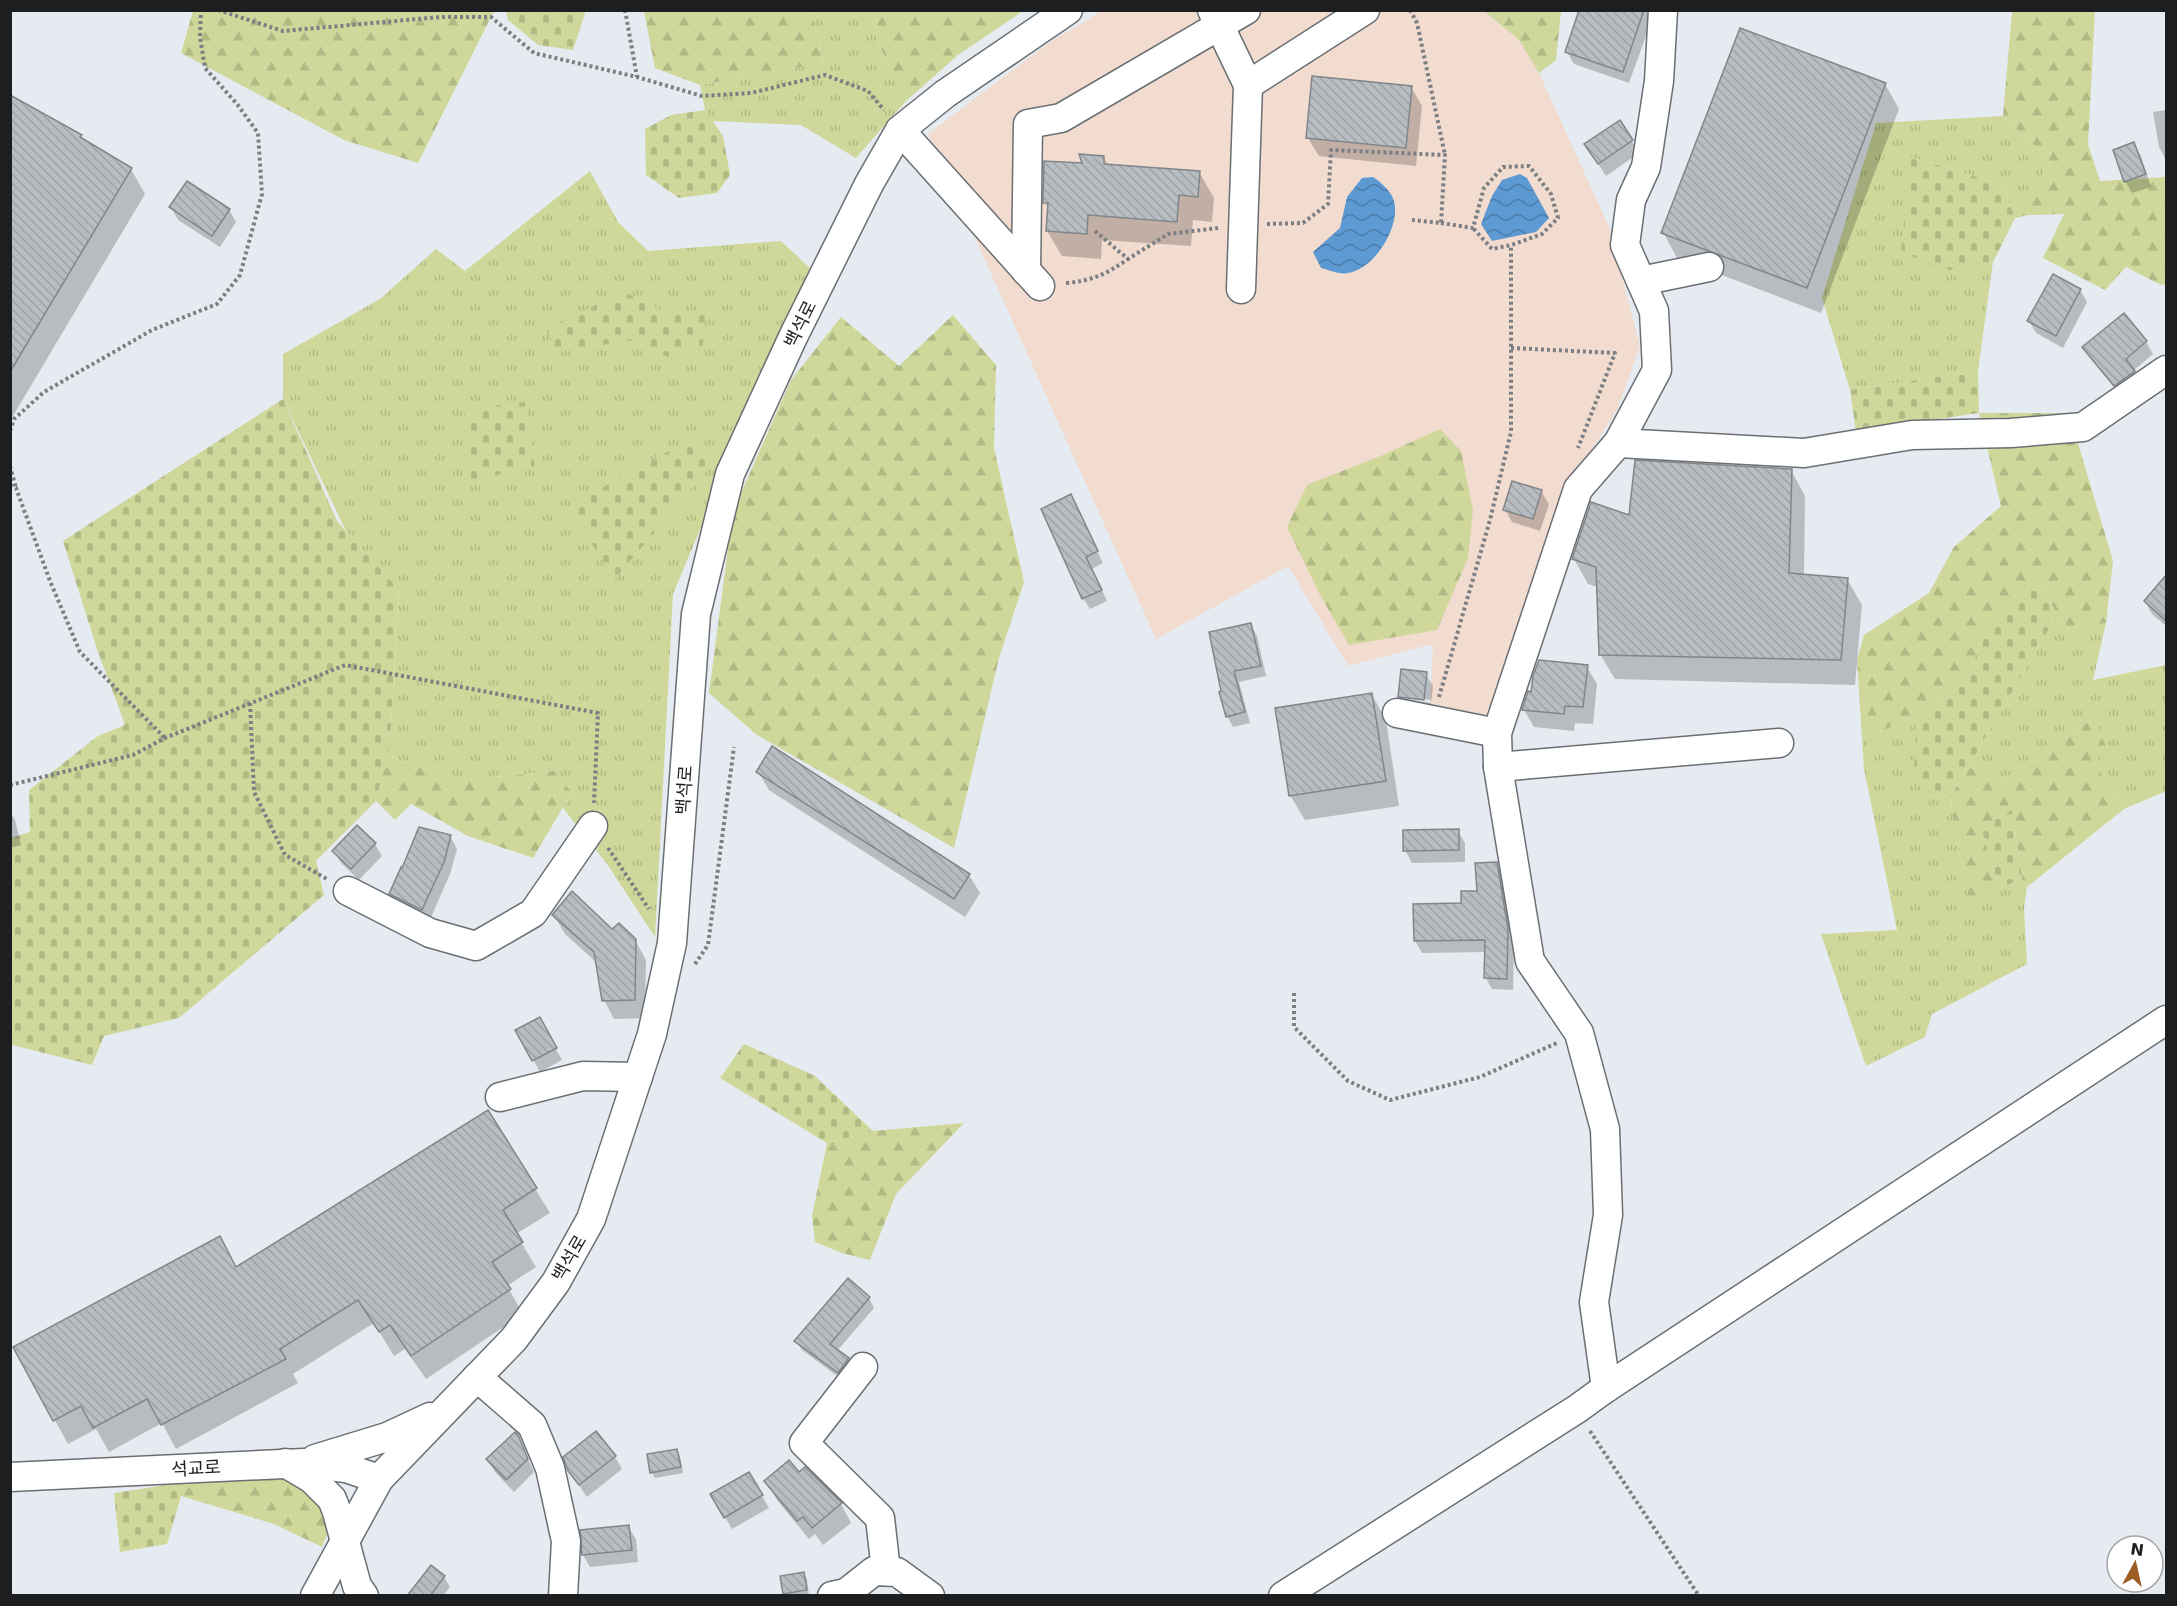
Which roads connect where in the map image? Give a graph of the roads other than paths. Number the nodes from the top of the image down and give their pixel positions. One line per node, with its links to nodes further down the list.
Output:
1 (1068, 10): 7 (street, 백석로)
2 (1246, 10): 5 (street)
3 (1365, 10): 6 (street)
4 (1664, 10): 9 (street)
5 (1216, 19): 6 (street); 7 (street)
6 (1248, 85): 10 (street)
7 (900, 130): 20 (street, 백석로)
8 (1710, 267): 9 (street)
9 (1641, 281): 12 (street)
10 (1241, 289)
11 (2166, 370): 12 (street)
12 (1618, 443): 14 (street)
13 (1397, 713): 14 (street)
14 (1497, 733): 16 (street)
15 (1779, 743): 16 (street)
16 (1498, 767): 24 (street)
17 (593, 826): 18 (street)
18 (348, 891)
19 (2166, 1020): 24 (street)
20 (638, 1077): 21 (street); 23 (street, 백석로)
21 (500, 1097)
22 (863, 1367): 30 (street)
23 (477, 1377): 25 (street, 백석로); 33 (street)
24 (1606, 1388): 36 (street)
25 (447, 1408): 26 (street); 28 (street, 백석로)
26 (295, 1463): 27 (street, 석교로); 28 (street, 석교로); 29 (street)
27 (10, 1477)
28 (379, 1479): 29 (street, 백석로)
29 (344, 1542): 31 (street, 백석로); 32 (street)
30 (886, 1571): 34 (street); 35 (street)
31 (315, 1596)
32 (364, 1596)
33 (563, 1596)
34 (832, 1596)
35 (930, 1596)
36 (1283, 1596)

